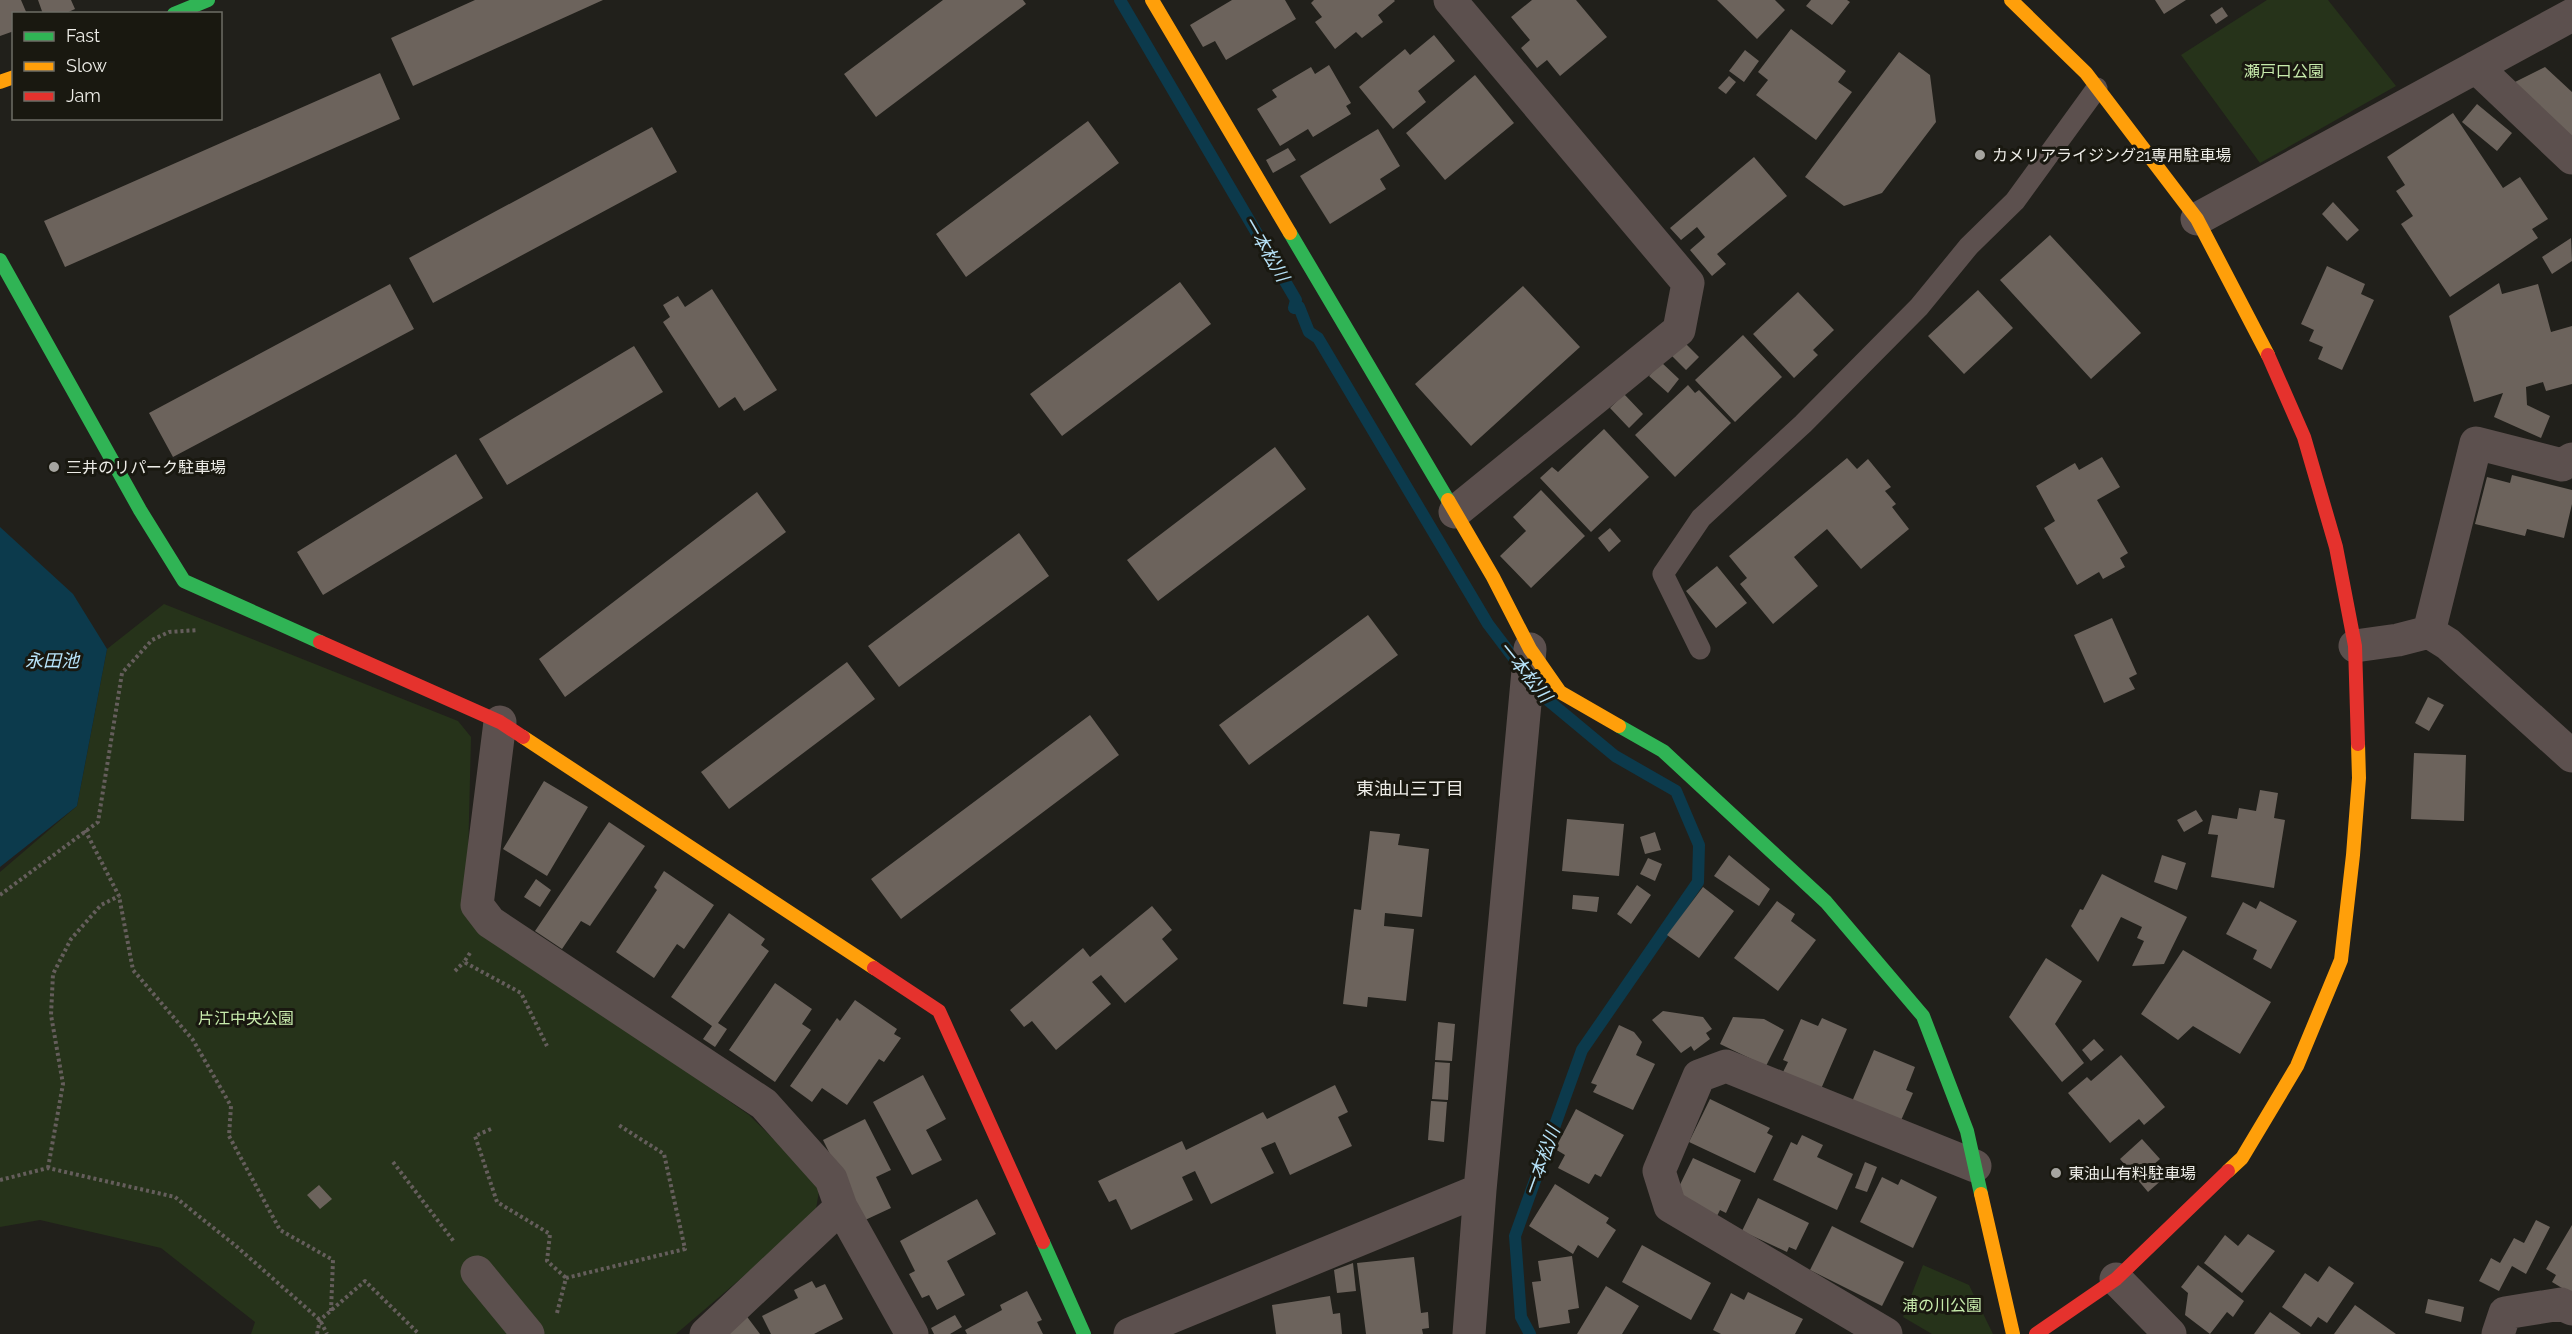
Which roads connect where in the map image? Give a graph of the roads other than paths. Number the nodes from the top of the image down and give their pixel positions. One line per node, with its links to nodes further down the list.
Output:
1 (208, 0): 5 (street)
2 (1152, 0): 13 (street)
3 (1450, 0): 13 (street)
4 (2011, 0): 8 (street)
5 (179, 12)
6 (2572, 15): 7 (street)
7 (2476, 67): 9 (street); 10 (street)
8 (2097, 88): 10 (street); 16 (lane)
9 (2572, 158)
10 (2197, 219): 15 (street)
11 (0, 260): 18 (street)
12 (2572, 459): 14 (street)
13 (1455, 512): 17 (street)
14 (2430, 632): 15 (street); 19 (street)
15 (2355, 646): 24 (street)
16 (1700, 649)
17 (1530, 654): 20 (street); 21 (street)
18 (500, 722): 22 (street); 29 (street)
19 (2572, 756)
20 (1975, 1166): 32 (street); 33 (street)
21 (1480, 1190): 30 (street); 31 (street)
22 (841, 1207): 27 (street); 28 (street)
23 (477, 1272): 26 (street)
24 (2116, 1279): 34 (street); 35 (street)
25 (2572, 1310): 36 (street)
26 (528, 1334)
27 (705, 1334)
28 (912, 1334)
29 (1084, 1334)
30 (1130, 1334)
31 (1469, 1334)
32 (1886, 1334)
33 (2013, 1334)
34 (2037, 1334)
35 (2170, 1334)
36 (2498, 1334)

